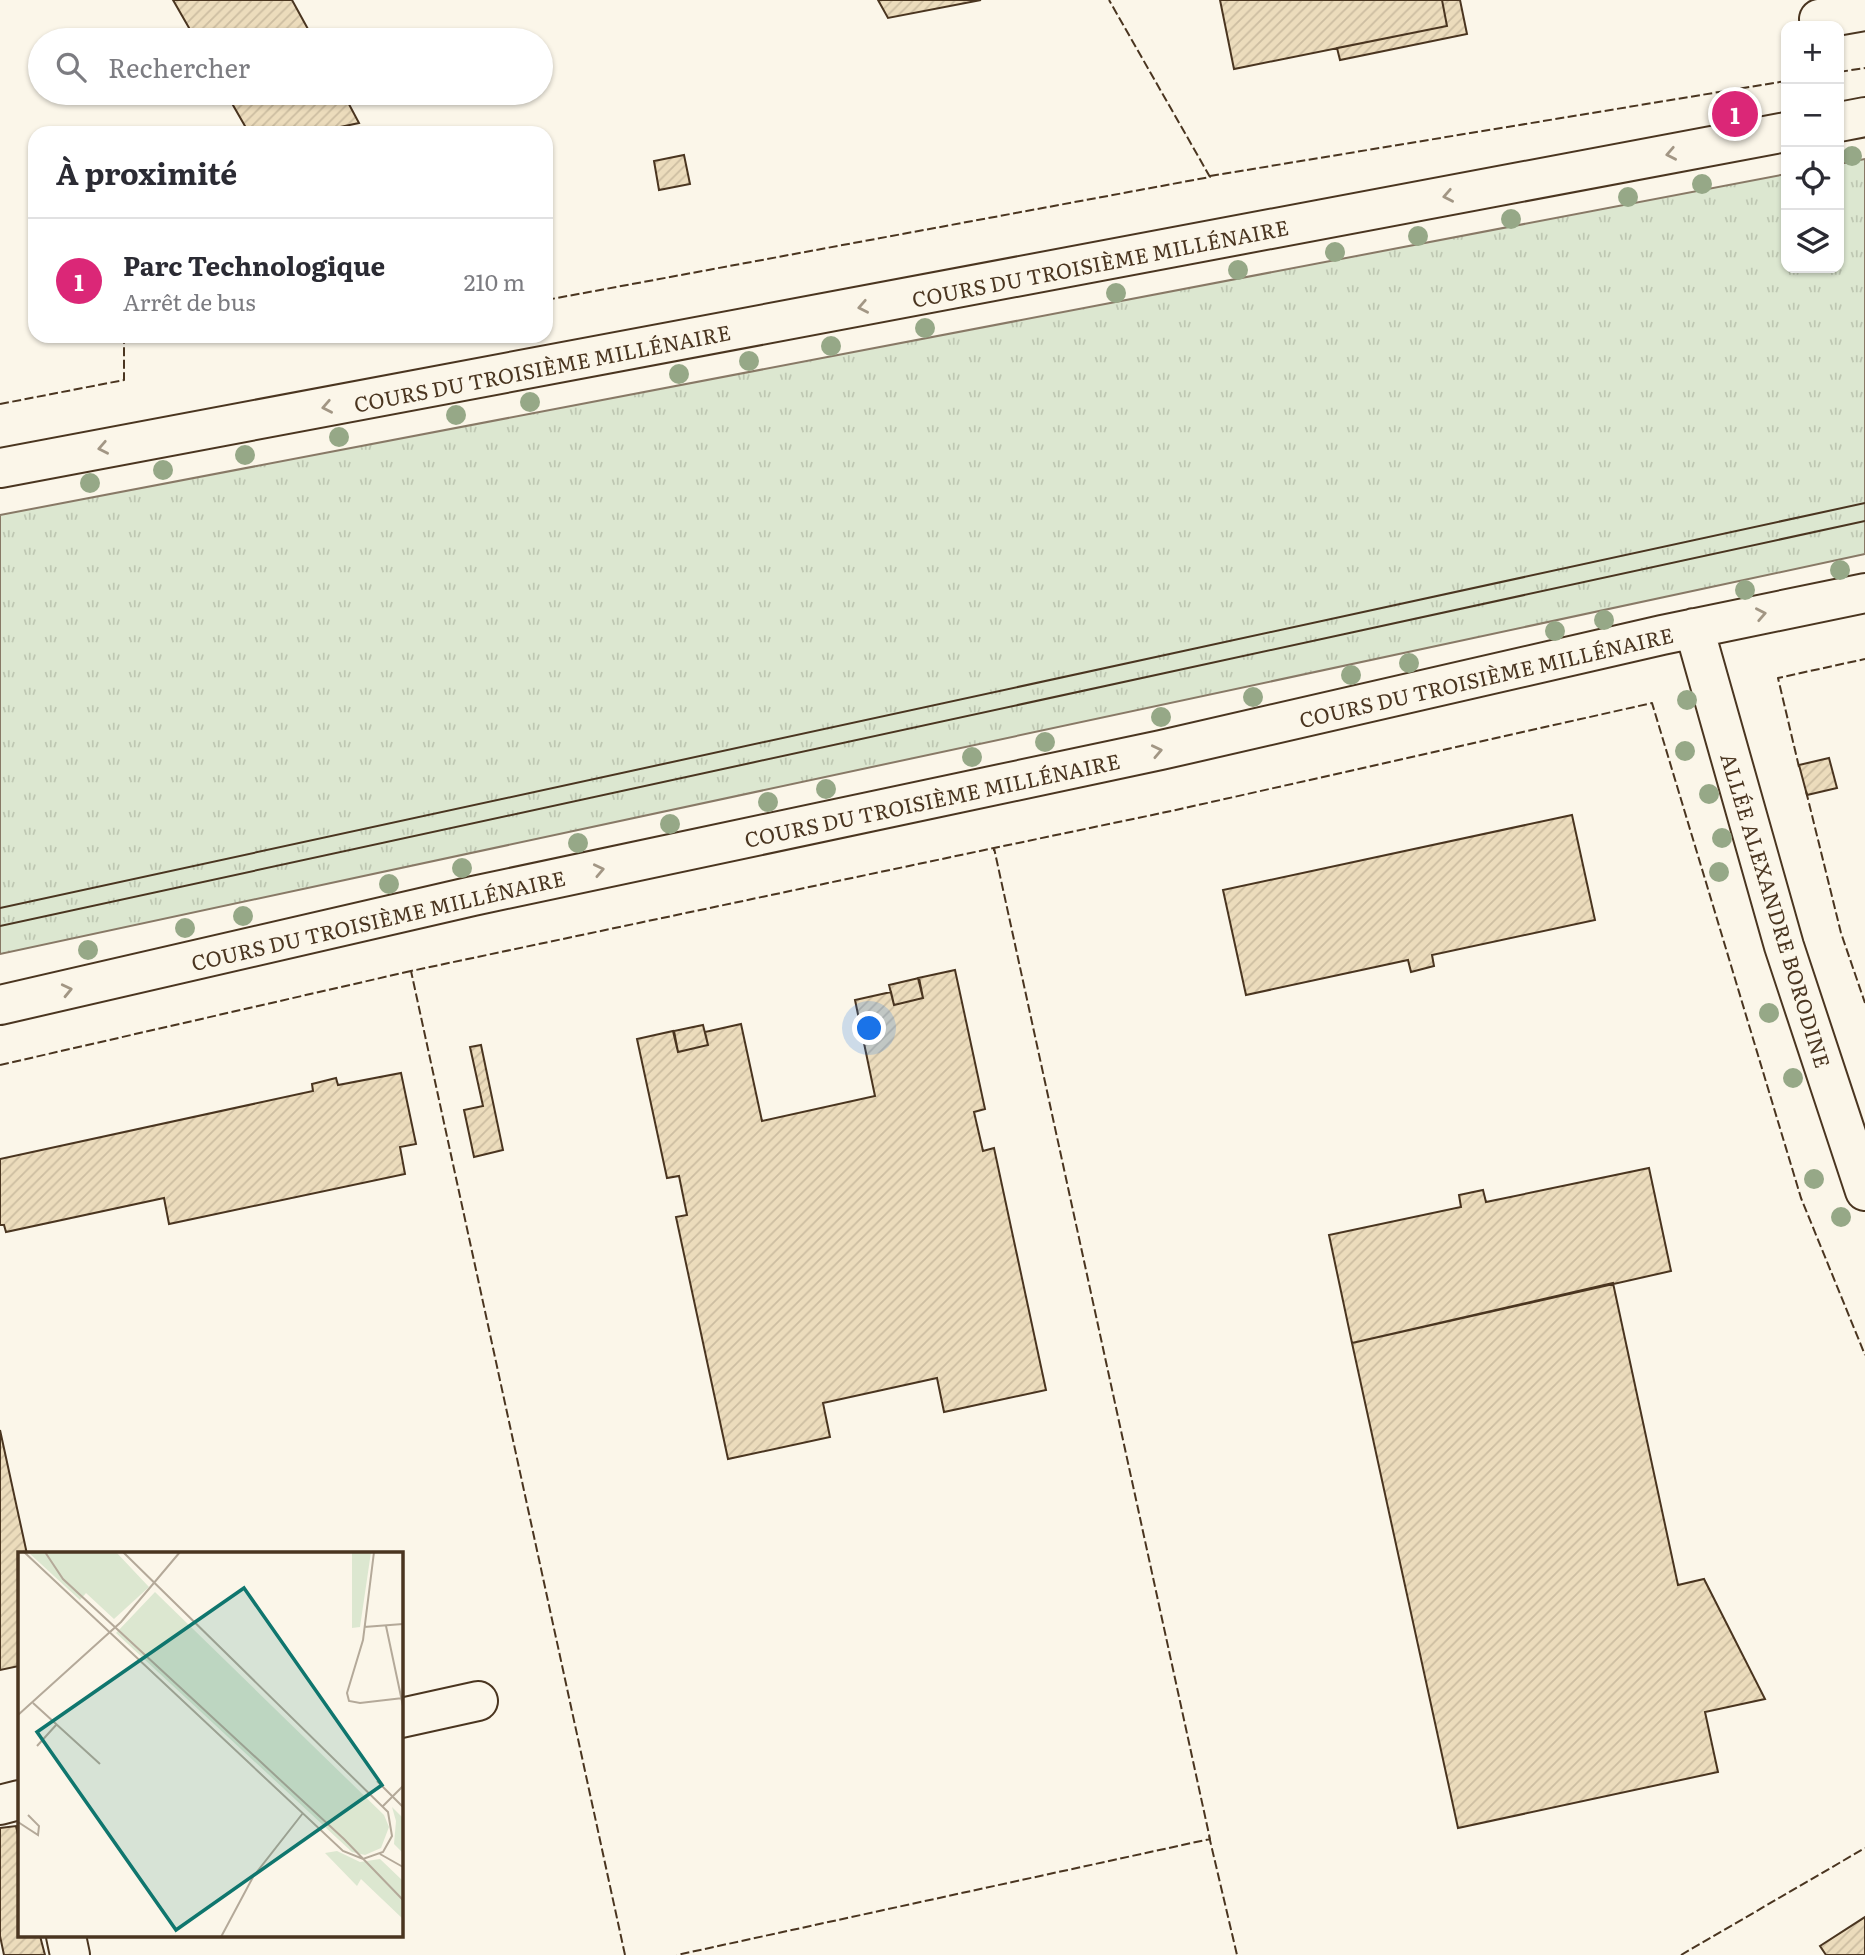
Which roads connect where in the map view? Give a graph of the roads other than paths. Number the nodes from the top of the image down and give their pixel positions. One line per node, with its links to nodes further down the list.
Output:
1 (1865, 11): 2 (street)
2 (1819, 19)
3 (1865, 117): 4 (street)
4 (1844, 121)
5 (1781, 133): 6 (street, COURS DU TROISIÈME MILLÉNAIRE, one-way to 6)
6 (0, 468)
7 (1865, 593): 8 (street, COURS DU TROISIÈME MILLÉNAIRE, one-way to 7)
8 (1694, 628): 9 (street, COURS DU TROISIÈME MILLÉNAIRE, one-way to 8); 10 (street, ALLÉE ALEXANDRE BORODINE)
9 (0, 1005)
10 (1865, 1191)
11 (478, 1701): 12 (street)
12 (402, 1718)
13 (18, 1800): 14 (street)
14 (0, 1805)

